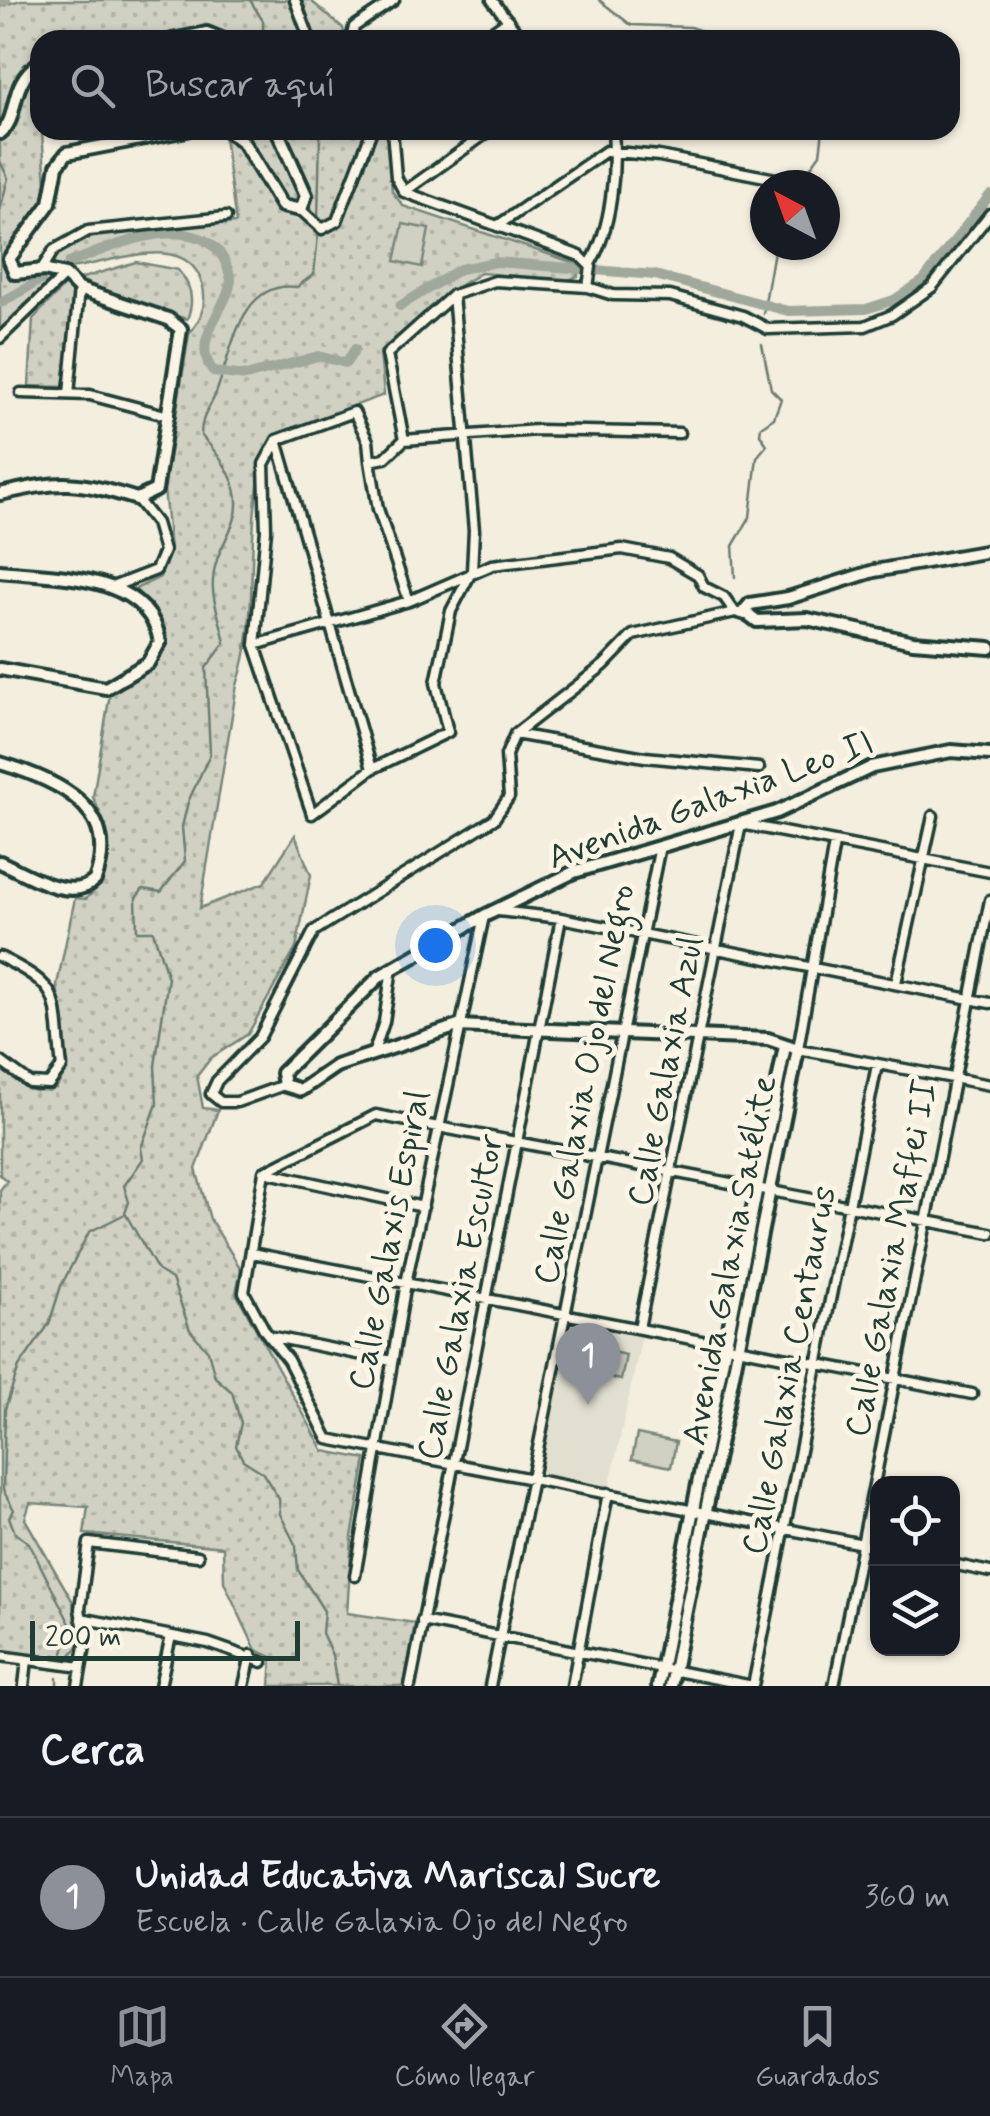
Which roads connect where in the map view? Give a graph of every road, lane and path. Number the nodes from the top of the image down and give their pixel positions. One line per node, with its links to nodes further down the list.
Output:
1 (295, 0): 5 (street)
2 (394, 0): 6 (street)
3 (492, 0): 4 (street)
4 (508, 20): 7 (street); 8 (street)
5 (306, 30)
6 (353, 30)
7 (494, 30)
8 (516, 30)
9 (30, 74): 10 (street)
10 (0, 133)
11 (134, 140): 26 (street)
12 (240, 140): 21 (street)
13 (281, 140): 21 (street)
14 (368, 140): 21 (street)
15 (393, 140): 20 (street)
16 (477, 140): 20 (street)
17 (614, 140): 18 (street)
18 (614, 150): 19 (street); 24 (street); 25 (street)
19 (750, 174)
20 (404, 192): 24 (street)
21 (301, 210)
22 (990, 214): 28 (street)
23 (226, 217): 26 (street)
24 (496, 226): 25 (street)
25 (590, 265): 28 (street)
26 (41, 270): 27 (street)
27 (65, 276): 29 (street); 31 (street)
28 (588, 287): 30 (street)
29 (79, 288): 33 (street); 34 (street)
30 (453, 296): 36 (street); 38 (street)
31 (0, 338)
32 (21, 392): 33 (street)
33 (68, 394): 34 (street)
34 (171, 416): 41 (street)
35 (679, 433): 36 (street)
36 (462, 437): 38 (street); 44 (street)
37 (277, 440): 39 (street); 48 (street); 49 (street)
38 (404, 440): 39 (street)
39 (370, 462): 46 (street)
40 (0, 494): 41 (street)
41 (137, 499): 45 (street)
42 (990, 551): 47 (street)
43 (0, 571): 45 (street)
44 (472, 571): 46 (street); 47 (street); 56 (street)
45 (112, 587): 51 (street)
46 (408, 601): 48 (street)
47 (740, 614): 50 (street); 52 (street)
48 (330, 622): 49 (street); 56 (street)
49 (256, 645): 56 (street)
50 (990, 648)
51 (0, 669)
52 (516, 734): 55 (street); 86 (street)
53 (990, 754): 58 (street, Avenida Galaxia Leo II)
54 (0, 763): 62 (street)
55 (759, 768)
56 (372, 769)
57 (932, 816): 61 (street)
58 (741, 824): 59 (street); 60 (street, Avenida Galaxia Leo II); 69 (street, Calle Galaxia Azul)
59 (834, 844): 61 (street); 72 (street, Avenida Galaxia Satélite)
60 (660, 846): 65 (street, Avenida Galaxia Leo II); 68 (street, Calle Galaxia Ojo del Negro)
61 (923, 860): 63 (street); 73 (street)
62 (0, 862)
63 (990, 872)
64 (990, 900): 74 (street, Calle Galaxia Maffei II)
65 (496, 911): 66 (street, Avenida Galaxia Leo II); 67 (street)
66 (484, 916): 71 (street, Avenida Galaxia Leo II); 76 (street, Calle Galaxis Espiral)
67 (561, 918): 68 (street); 77 (street, Calle Galaxia Escultor)
68 (639, 935): 69 (street); 78 (street, Calle Galaxia Ojo del Negro)
69 (716, 950): 72 (street); 79 (street, Calle Galaxia Azul)
70 (0, 957): 83 (street)
71 (392, 968): 82 (street); 86 (street, Avenida Galaxia Leo II)
72 (810, 968): 73 (street); 81 (street, Avenida Galaxia Satélite)
73 (896, 983): 74 (street)
74 (969, 998): 75 (street); 85 (street, Calle Galaxia Maffei II)
75 (990, 1003)
76 (458, 1026): 77 (street); 82 (street); 88 (street, Calle Galaxis Espiral)
77 (541, 1030): 78 (street); 89 (street, Calle Galaxia Escultor)
78 (623, 1034): 79 (street); 90 (street, Calle Galaxia Ojo del Negro)
79 (701, 1038): 80 (street); 92 (street, Calle Galaxia Azul)
80 (785, 1046): 81 (street); 93 (street, Avenida Galaxia Satélite)
81 (798, 1049): 84 (street); 94 (street, Avenida Galaxia Satélite)
82 (374, 1052): 86 (street)
83 (0, 1061)
84 (877, 1064): 85 (street); 95 (street, Calle Galaxia Centaurus)
85 (953, 1078): 87 (street); 97 (street, Calle Galaxia Maffei II)
86 (284, 1085)
87 (990, 1085)
88 (439, 1126): 89 (street); 91 (street); 96 (street, Calle Galaxis Espiral)
89 (518, 1143): 90 (street); 101 (street, Calle Galaxia Escultor)
90 (594, 1158): 92 (street); 102 (street, Calle Galaxia Ojo del Negro)
91 (264, 1172): 96 (street); 99 (street)
92 (674, 1172): 93 (street); 103 (street, Calle Galaxia Azul)
93 (756, 1189): 94 (street); 105 (street, Avenida Galaxia Satélite)
94 (770, 1190): 95 (street); 106 (street, Avenida Galaxia Satélite)
95 (849, 1204): 97 (street); 108 (street, Calle Galaxia Centaurus)
96 (423, 1206): 100 (street, Calle Galaxis Espiral)
97 (927, 1220): 98 (street); 109 (street, Calle Galaxia Maffei II)
98 (990, 1233)
99 (252, 1253): 100 (street); 104 (street)
100 (406, 1284): 101 (street); 107 (street, Calle Galaxis Espiral)
101 (486, 1298): 102 (street); 112 (street, Calle Galaxia Escultor)
102 (565, 1314): 103 (street); 113 (street, Calle Galaxia Ojo del Negro)
103 (640, 1328): 105 (street)
104 (268, 1336): 107 (street); 111 (street)
105 (726, 1345): 106 (street); 115 (street, Avenida Galaxia Satélite)
106 (739, 1347): 108 (street); 116 (street, Avenida Galaxia Satélite)
107 (392, 1361): 111 (street, Calle Galaxis Espiral)
108 (818, 1364): 109 (street); 117 (street, Calle Galaxia Centaurus)
109 (896, 1378): 110 (street); 118 (street, Calle Galaxia Maffei II)
110 (972, 1394)
111 (375, 1447): 112 (street); 123 (street, Calle Galaxis Espiral)
112 (454, 1465): 113 (street); 125 (street, Calle Galaxia Escultor)
113 (530, 1479): 114 (street); 127 (street, Calle Galaxia Ojo del Negro)
114 (608, 1493): 115 (street); 128 (street)
115 (693, 1510): 116 (street); 134 (street, Avenida Galaxia Satélite)
116 (706, 1512): 117 (street); 135 (street, Avenida Galaxia Satélite)
117 (784, 1528): 118 (street); 145 (street, Calle Galaxia Centaurus)
118 (862, 1544): 119 (street); 146 (street, Calle Galaxia Maffei II)
119 (870, 1546)
120 (198, 1556): 124 (street)
121 (960, 1566): 122 (street)
122 (990, 1572)
123 (356, 1576)
124 (81, 1618): 126 (street); 133 (street)
125 (422, 1620): 127 (street); 140 (street, Calle Galaxia Escultor)
126 (171, 1636): 130 (street); 138 (street)
127 (499, 1636): 128 (street); 141 (street, Calle Galaxia Ojo del Negro)
128 (578, 1652): 134 (street); 142 (street)
129 (0, 1656): 131 (street)
130 (251, 1656): 132 (street); 139 (street)
131 (27, 1660): 133 (street); 136 (street)
132 (262, 1662)
133 (81, 1668): 137 (street)
134 (662, 1668): 135 (street); 143 (street, Avenida Galaxia Satélite)
135 (674, 1670): 144 (street, Avenida Galaxia Satélite); 145 (street)
136 (24, 1686)
137 (78, 1686)
138 (160, 1686)
139 (244, 1686)
140 (410, 1686)
141 (490, 1686)
142 (572, 1686)
143 (658, 1686)
144 (671, 1686)
145 (753, 1686)
146 (834, 1686)

